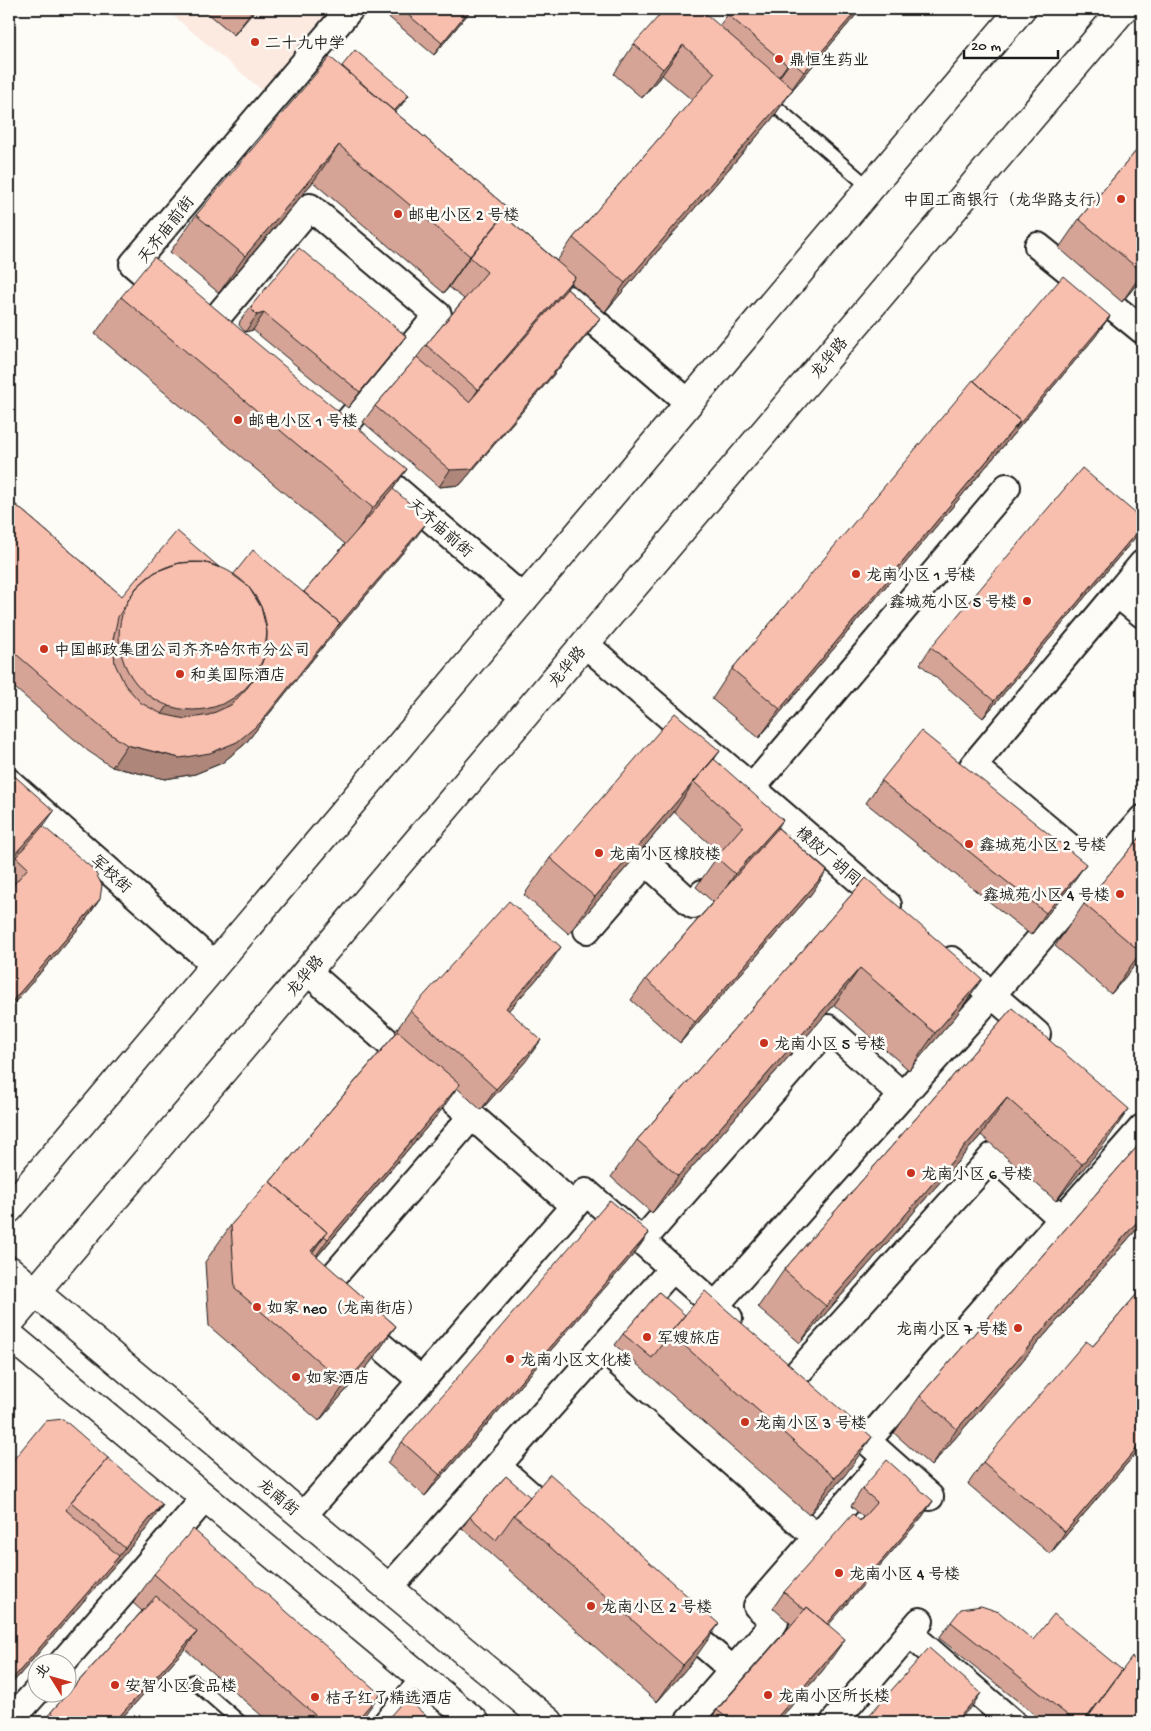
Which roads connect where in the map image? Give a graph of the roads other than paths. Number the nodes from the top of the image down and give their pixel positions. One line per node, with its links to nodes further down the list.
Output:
1 (350, 9): 4 (street, 天齐庙前街)
2 (1021, 9): 7 (main road)
3 (1123, 9): 17 (main road, 龙华路)
4 (294, 74): 6 (street); 15 (street, 天齐庙前街)
5 (753, 87): 7 (lane)
6 (316, 92)
7 (870, 188): 11 (main road)
8 (1038, 246): 10 (street)
9 (547, 281): 11 (street)
10 (1142, 330)
11 (689, 403): 15 (main road)
12 (1007, 487): 19 (street)
13 (1142, 564): 14 (street)
14 (1118, 594): 16 (street); 21 (street)
15 (524, 599): 26 (main road)
16 (1142, 614)
17 (585, 644): 19 (street, 橡胶厂胡同); 27 (main road, 龙华路)
18 (9, 782): 26 (street, 军校街)
19 (752, 788): 23 (street, 橡胶厂胡同)
20 (1142, 819): 21 (street)
21 (1098, 871): 28 (street)
22 (703, 893): 24 (street)
23 (904, 918)
24 (587, 930)
25 (933, 944): 28 (street)
26 (215, 965): 34 (main road)
27 (307, 971): 31 (street); 39 (main road, 龙华路)
28 (992, 995): 29 (street); 30 (street)
29 (1052, 1047)
30 (903, 1096): 36 (street); 40 (street)
31 (472, 1116): 33 (street); 46 (street)
32 (1137, 1121): 35 (street)
33 (574, 1206): 36 (street); 46 (street)
34 (9, 1209)
35 (1062, 1219): 45 (street); 47 (street)
36 (642, 1241): 37 (street)
37 (673, 1268): 40 (street); 44 (street)
38 (9, 1270): 39 (main road, 龙南街)
39 (35, 1292): 41 (main road, 龙华路); 51 (main road, 龙南街)
40 (715, 1306): 42 (street)
41 (9, 1323)
42 (744, 1331)
43 (9, 1335): 50 (main road)
44 (602, 1348): 48 (street); 53 (street)
45 (794, 1377)
46 (421, 1380): 51 (street)
47 (869, 1443): 49 (street); 53 (street)
48 (497, 1466): 52 (street); 54 (street)
49 (930, 1497)
50 (205, 1498): 56 (street); 58 (main road)
51 (303, 1516): 54 (main road, 龙南街)
52 (578, 1536)
53 (816, 1538): 57 (street)
54 (389, 1588): 65 (main road, 龙南街)
55 (659, 1606): 57 (street)
56 (69, 1654)
57 (733, 1670): 66 (street)
58 (419, 1675): 63 (lane); 64 (main road)
59 (193, 1681): 62 (lane)
60 (28, 1702): 61 (street)
61 (19, 1712)
62 (240, 1722)
63 (378, 1722)
64 (475, 1722)
65 (550, 1722)
66 (688, 1722)
67 (834, 1722): 68 (street)
68 (1012, 1722)

